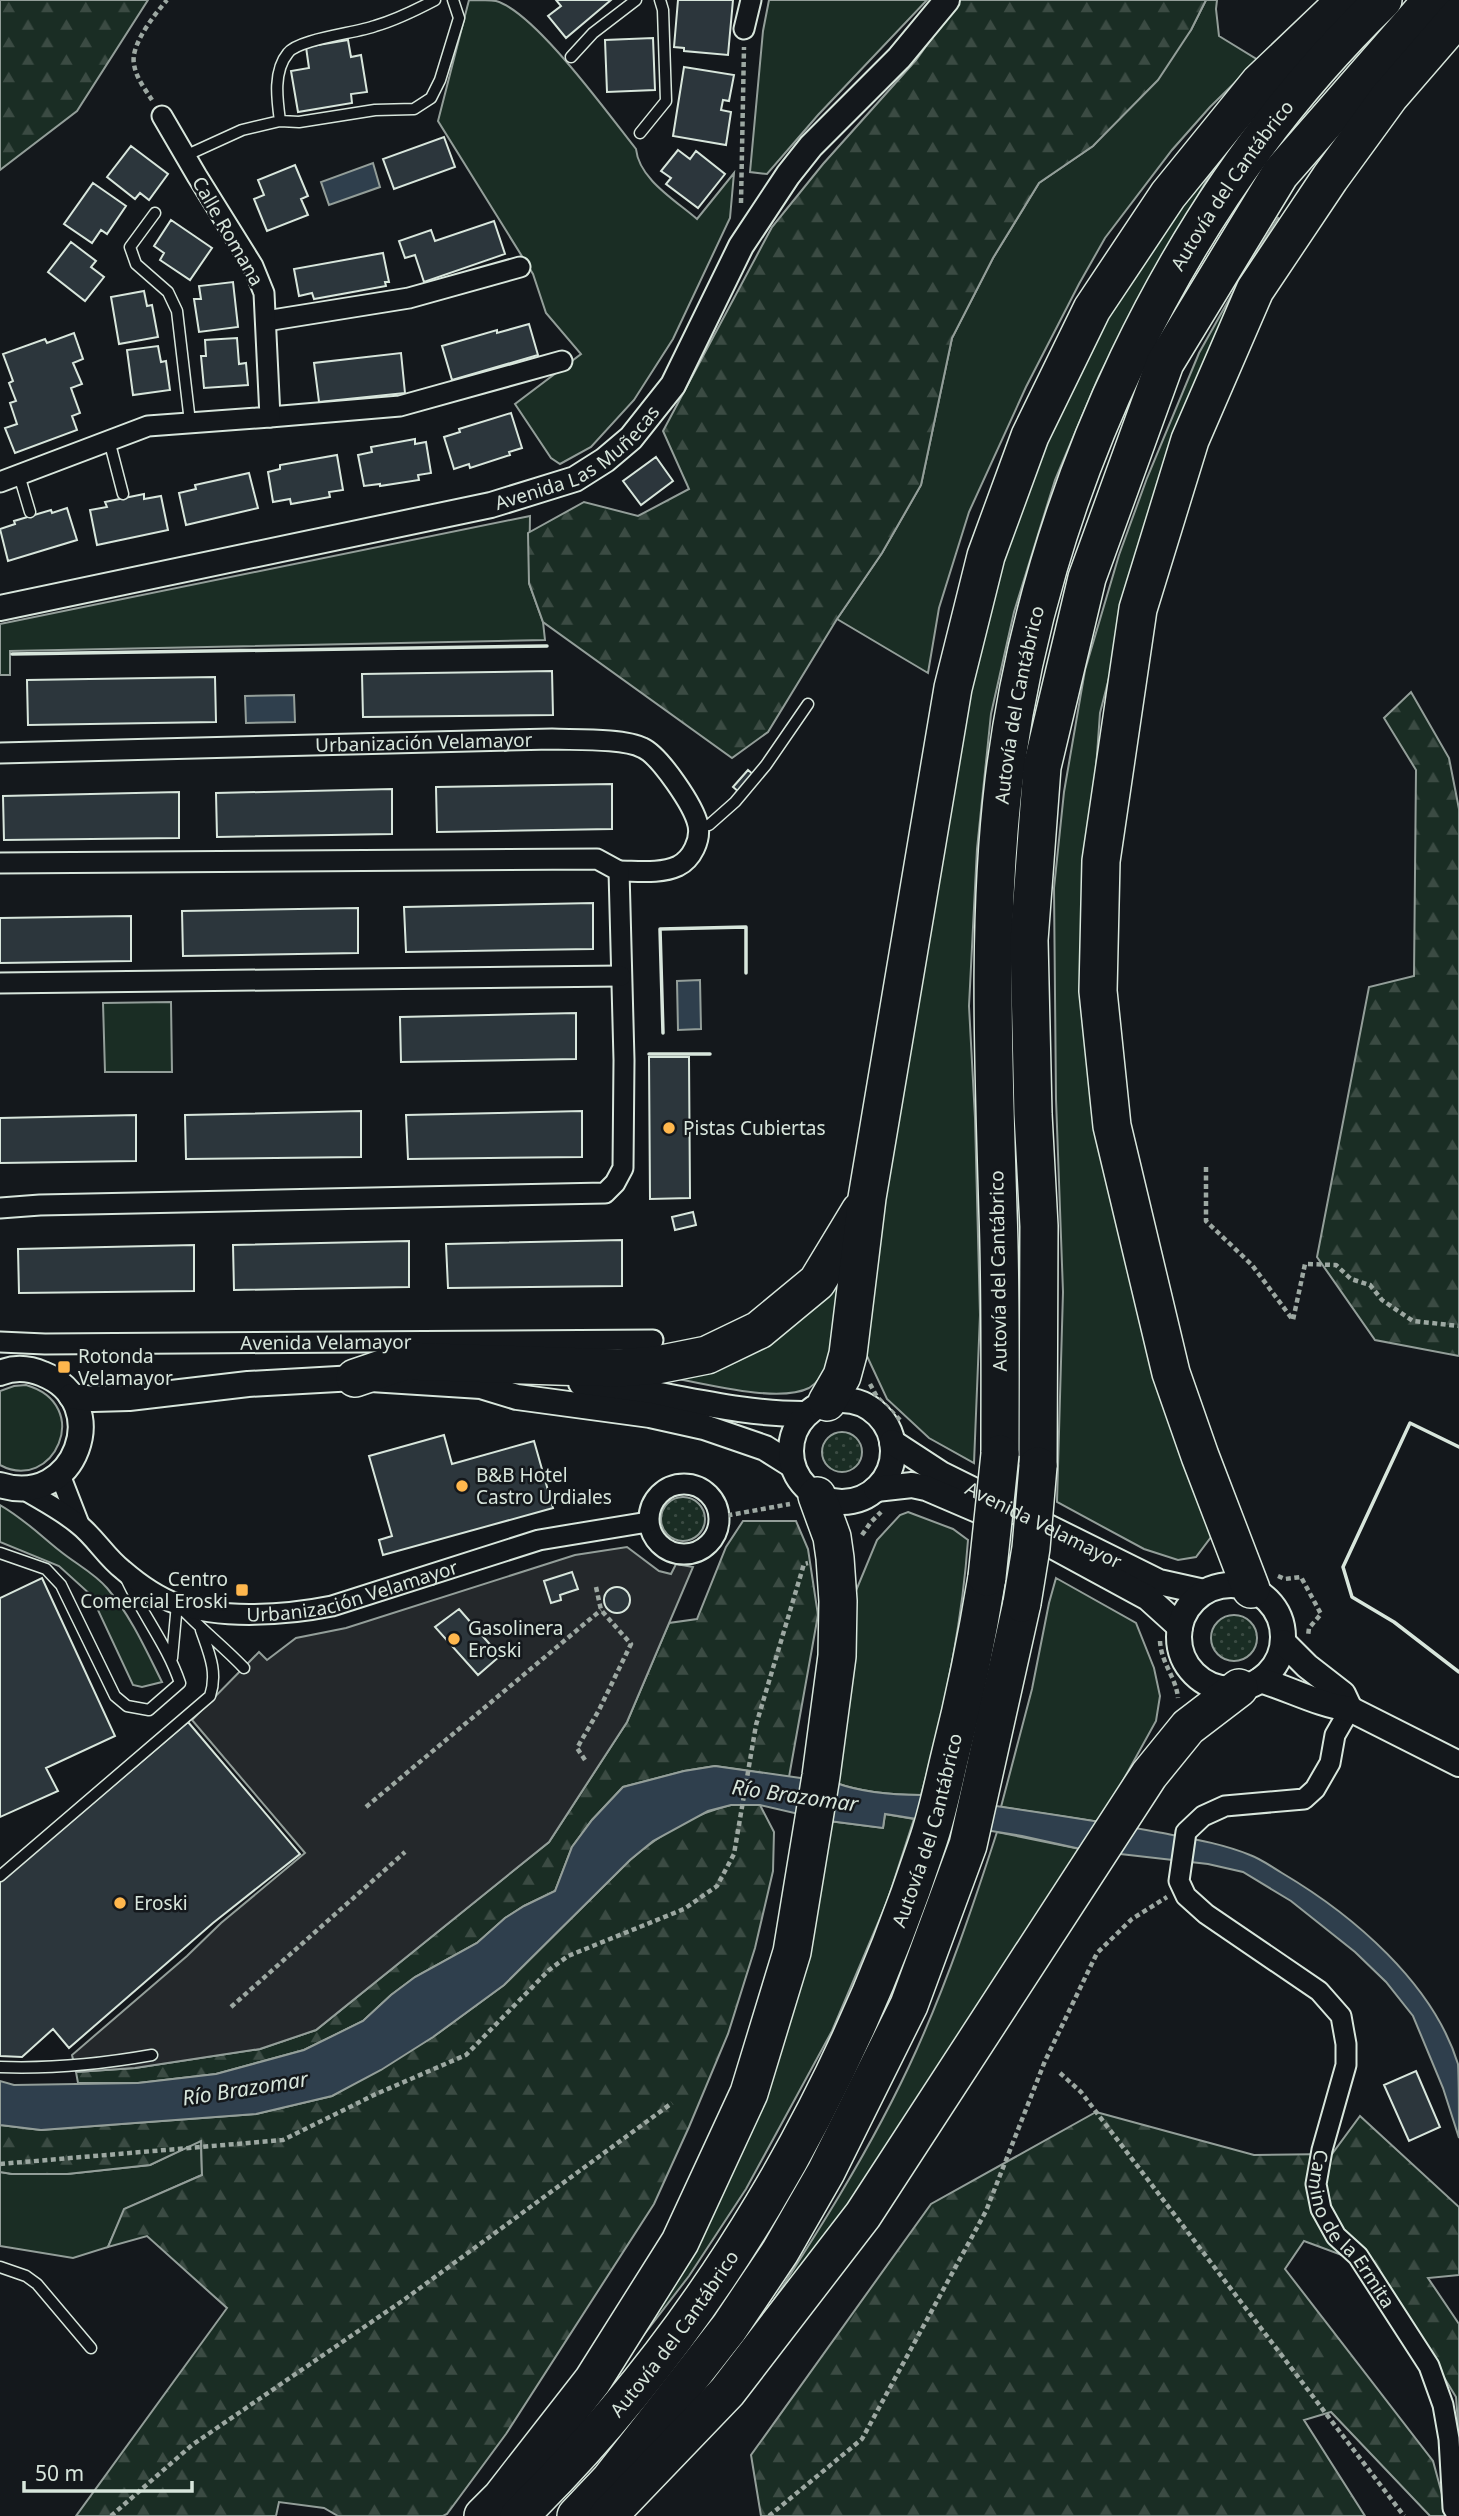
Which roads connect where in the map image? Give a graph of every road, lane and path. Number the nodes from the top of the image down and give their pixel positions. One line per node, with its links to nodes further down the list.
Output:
1 (167, 0): 14 (path)
2 (435, 0): 15 (lane)
3 (453, 0): 15 (lane)
4 (636, 0): 13 (lane)
5 (660, 0): 16 (lane)
6 (751, 0): 12 (street)
7 (947, 0): 19 (street, Avenida Las Muñecas)
8 (1346, 0): 39 (highway)
9 (1383, 0): 91 (highway, Autovía del Cantábrico, bridge)
10 (1432, 0): 92 (highway, Autovía del Cantábrico, bridge)
11 (1459, 16): 64 (highway)
12 (744, 29): 19 (path)
13 (571, 57)
14 (162, 116): 17 (street, Calle Romana)
15 (280, 121): 17 (lane)
16 (640, 133)
17 (185, 156): 21 (street, Calle Romana)
18 (155, 214): 24 (lane)
19 (741, 246): 30 (street, Avenida Las Muñecas)
20 (520, 267): 21 (street)
21 (266, 321): 23 (street, Calle Romana)
22 (562, 361): 23 (street)
23 (270, 417): 24 (street)
24 (190, 422): 25 (street)
25 (109, 440): 26 (street); 28 (lane)
26 (19, 475): 27 (street); 29 (lane)
27 (0, 482)
28 (122, 494)
29 (30, 512)
30 (0, 608)
31 (808, 704): 33 (lane)
32 (0, 752): 33 (street, Urbanización Velamayor)
33 (699, 826): 35 (street)
34 (0, 863): 35 (street)
35 (619, 871): 36 (street)
36 (621, 976): 37 (street); 40 (street)
37 (0, 983)
38 (1206, 1167): 41 (path)
39 (867, 1198): 45 (highway); 49 (highway)
40 (0, 1208)
41 (1459, 1326)
42 (653, 1340): 43 (street, Avenida Velamayor)
43 (0, 1344): 44 (street)
44 (10, 1371): 47 (street)
45 (355, 1378): 46 (street, Avenida Velamayor); 48 (street, Avenida Velamayor)
46 (481, 1386): 49 (street, Avenida Velamayor); 52 (street, Avenida Velamayor)
47 (71, 1396): 48 (street, Avenida Velamayor); 50 (street)
48 (129, 1398): 50 (street, Avenida Velamayor)
49 (817, 1408): 51 (street); 52 (street)
50 (81, 1433): 53 (street)
51 (892, 1442): 56 (street); 65 (street, Avenida Velamayor)
52 (792, 1465): 55 (street)
53 (60, 1475): 54 (street); 59 (street, Urbanización Velamayor)
54 (12, 1487): 59 (street, Urbanización Velamayor)
55 (807, 1499): 56 (street); 57 (path); 61 (highway)
56 (881, 1499): 61 (path); 68 (street, Avenida Velamayor)
57 (719, 1517): 58 (street); 58 (street)
58 (648, 1522): 66 (street, Urbanización Velamayor)
59 (79, 1524): 62 (street, Urbanización Velamayor)
60 (0, 1553): 71 (lane)
61 (835, 1558): 86 (path); 90 (highway)
62 (122, 1569): 66 (street, Urbanización Velamayor); 71 (lane)
63 (596, 1587): 67 (path)
64 (1251, 1589): 65 (street); 70 (street)
65 (1204, 1592): 68 (street)
66 (177, 1604): 69 (lane); 71 (lane)
67 (601, 1610): 75 (path); 77 (path)
68 (1180, 1627): 73 (street)
69 (201, 1630): 72 (lane); 79 (lane)
70 (1283, 1642): 73 (street); 74 (street)
71 (172, 1658)
72 (244, 1668)
73 (1249, 1684): 74 (street); 93 (highway)
74 (1350, 1709): 76 (street); 80 (street)
75 (585, 1760)
76 (1459, 1764)
77 (366, 1807)
78 (405, 1852): 81 (path)
79 (0, 1876)
80 (1180, 1884): 94 (path); 96 (street, Camino de la Ermita)
81 (231, 2007)
82 (152, 2055): 83 (lane)
83 (0, 2067)
84 (1060, 2073): 95 (path)
85 (672, 2104): 89 (path)
86 (0, 2164)
87 (0, 2267): 88 (lane)
88 (91, 2348)
89 (111, 2516)
90 (483, 2516)
91 (519, 2516)
92 (576, 2516)
93 (608, 2516)
94 (769, 2516)
95 (1404, 2516)
96 (1458, 2516)

